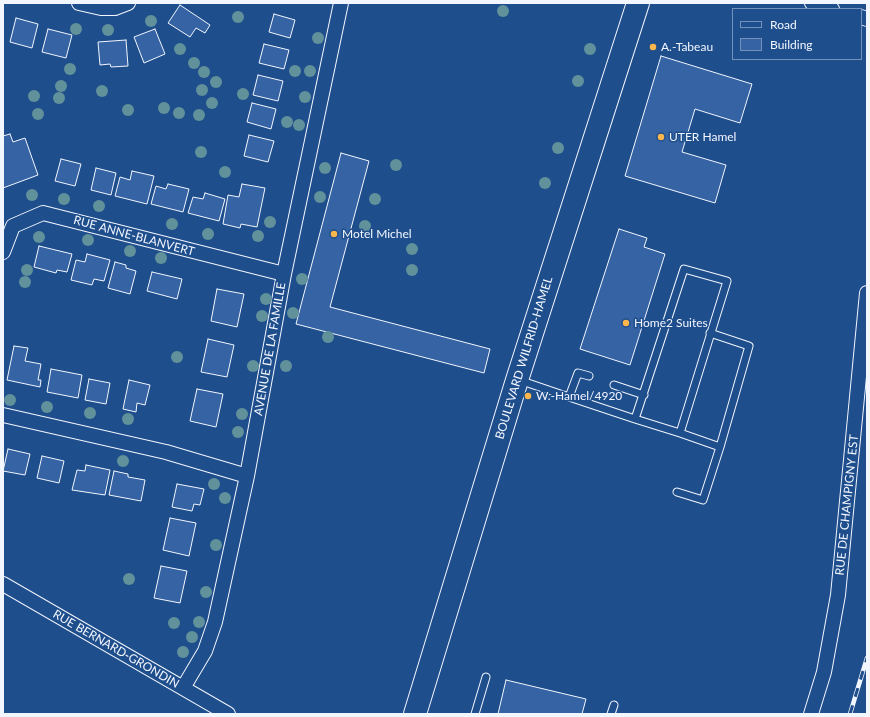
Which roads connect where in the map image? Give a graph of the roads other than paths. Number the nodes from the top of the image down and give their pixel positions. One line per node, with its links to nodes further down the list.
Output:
1 (79, 3): 2 (street)
2 (128, 3)
3 (341, 3): 8 (street, AVENUE DE LA FAMILLE)
4 (638, 3): 12 (main road, BOULEVARD WILFRID-HAMEL)
5 (812, 3): 6 (street)
6 (829, 8)
7 (3, 252): 8 (street, RUE ANNE-BLANVERT)
8 (284, 274): 20 (street, AVENUE DE LA FAMILLE)
9 (867, 293): 30 (street, RUE DE CHAMPIGNY EST)
10 (710, 333): 14 (lane); 18 (lane); 19 (lane)
11 (589, 376): 15 (lane)
12 (517, 380): 15 (lane); 27 (main road, BOULEVARD WILFRID-HAMEL)
13 (614, 385): 14 (lane)
14 (644, 395): 17 (lane)
15 (569, 397): 17 (lane)
16 (3, 415): 20 (street)
17 (635, 418): 18 (lane)
18 (680, 433): 19 (lane)
19 (720, 447): 21 (lane)
20 (247, 476): 24 (street, AVENUE DE LA FAMILLE)
21 (677, 492)
22 (3, 584): 24 (street, RUE BERNARD-GRONDIN)
23 (486, 677): 28 (lane)
24 (183, 688): 26 (street, RUE BERNARD-GRONDIN)
25 (614, 705): 29 (lane)
26 (228, 714)
27 (415, 714)
28 (475, 714)
29 (611, 714)
30 (811, 714)

